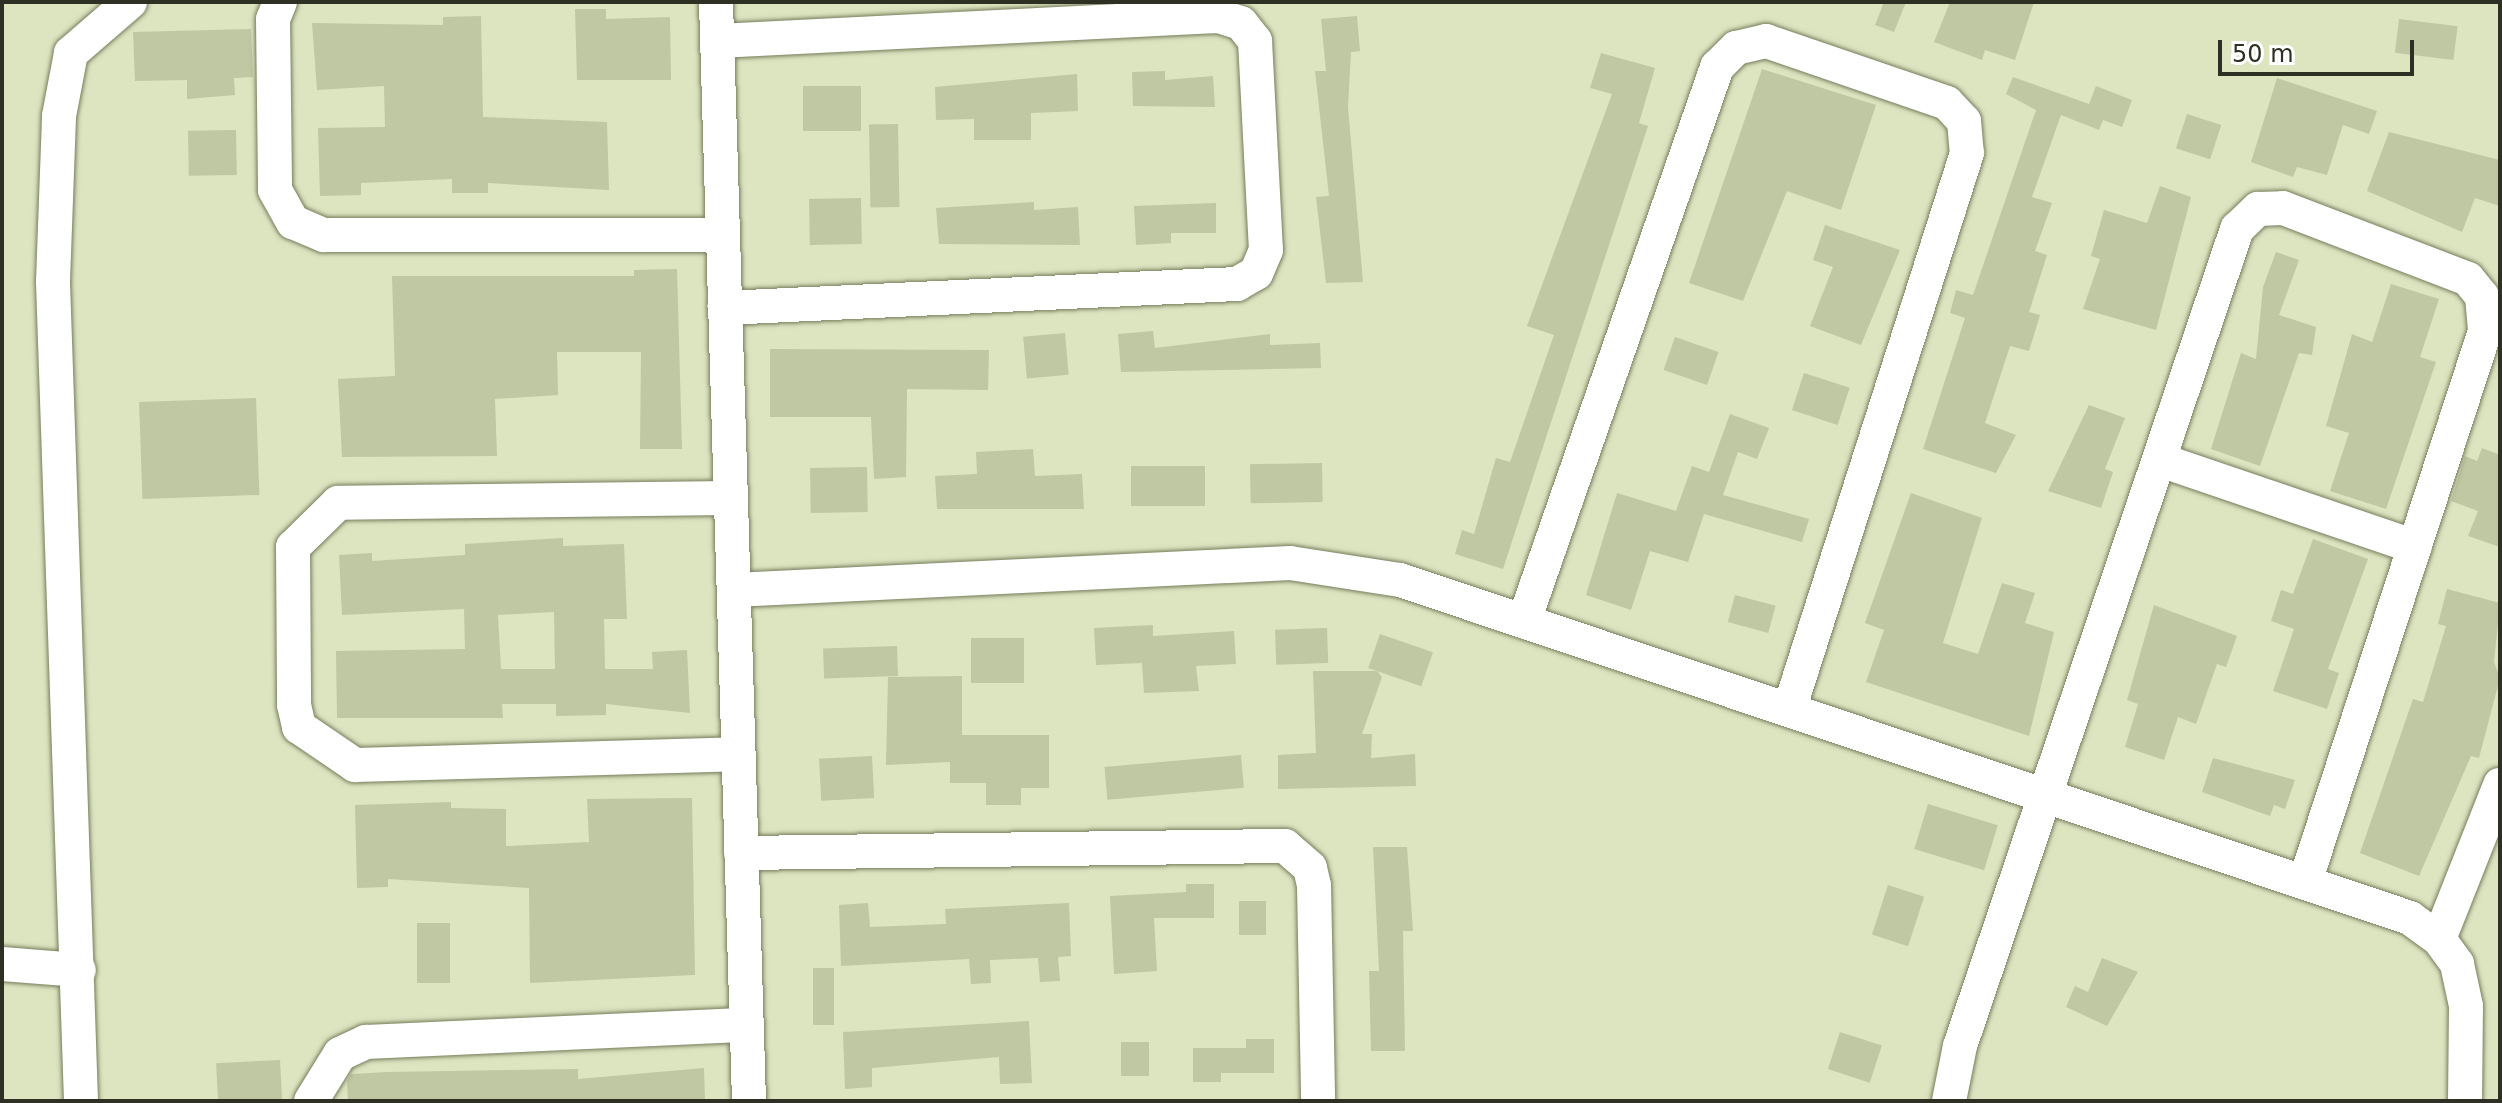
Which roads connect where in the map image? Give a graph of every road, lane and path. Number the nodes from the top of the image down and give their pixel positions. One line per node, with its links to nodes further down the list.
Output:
1 (130, 2): 20 (street)
2 (280, 2): 5 (street)
3 (716, 2): 4 (street)
4 (718, 41): 5 (street); 6 (street)
5 (723, 235): 6 (street)
6 (725, 308): 8 (street)
7 (2160, 460): 9 (street); 9 (street); 15 (street)
8 (731, 498): 10 (street); 13 (street)
9 (2415, 547): 17 (street)
10 (734, 590): 11 (street); 13 (street)
11 (1524, 621): 12 (street); 12 (street)
12 (1789, 710): 15 (street)
13 (738, 754): 16 (street)
14 (2500, 785): 18 (street)
15 (2050, 792): 17 (street); 26 (street)
16 (741, 853): 21 (street); 25 (street)
17 (2305, 882): 18 (street)
18 (2439, 939): 27 (street)
19 (2, 964): 20 (street)
20 (79, 970): 22 (street)
21 (747, 1025): 23 (street); 24 (street)
22 (81, 1101)
23 (311, 1101)
24 (749, 1101)
25 (1318, 1101)
26 (1949, 1101)
27 (2465, 1101)

